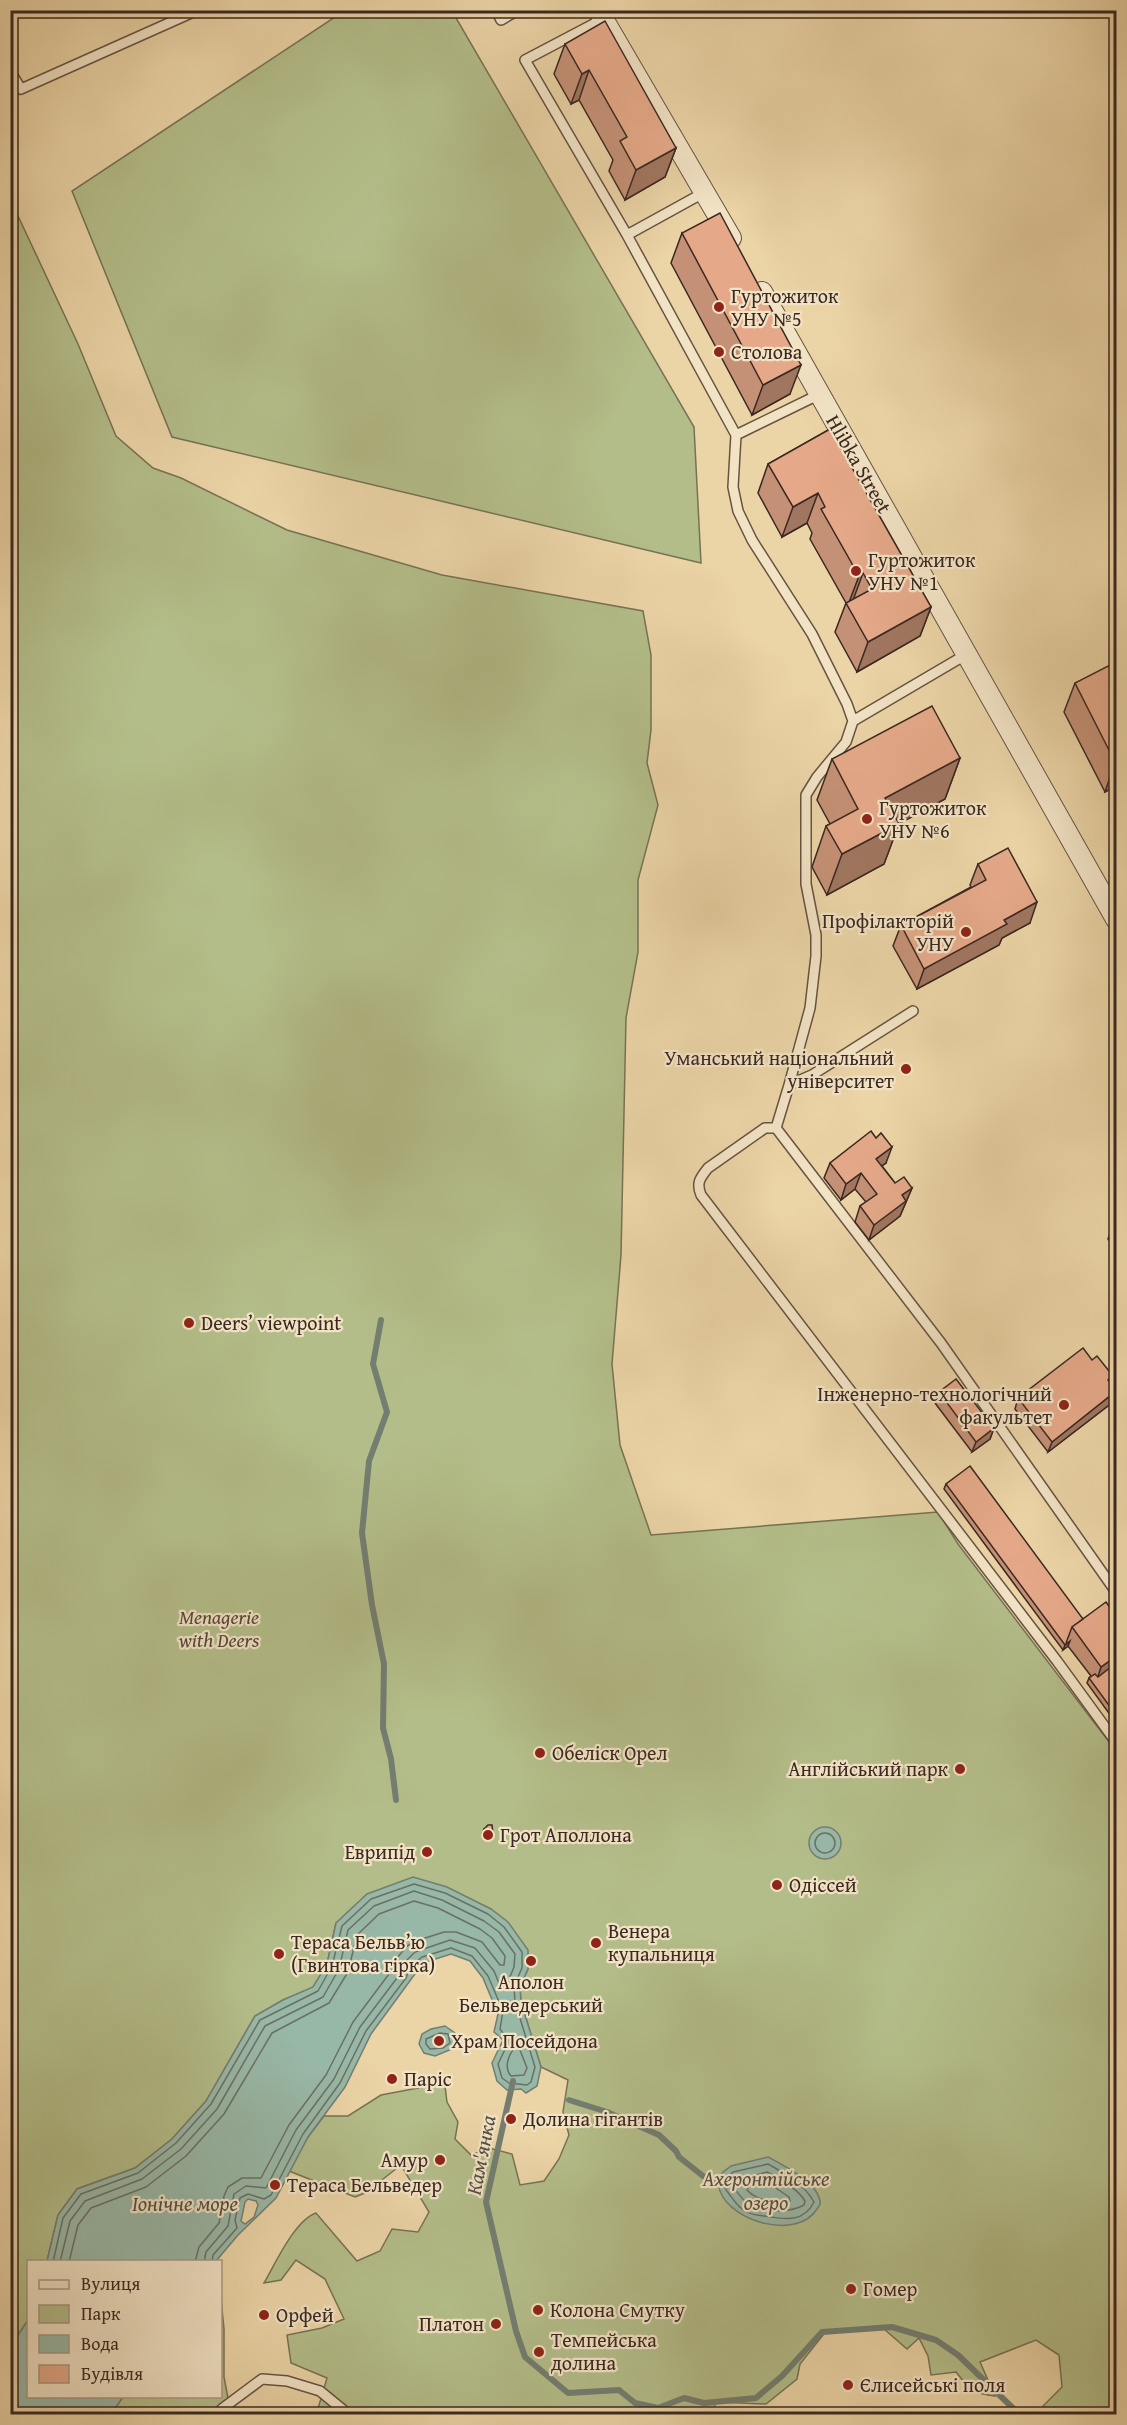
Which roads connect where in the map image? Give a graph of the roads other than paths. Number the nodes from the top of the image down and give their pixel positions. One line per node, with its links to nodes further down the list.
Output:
1 (198, 10): 5 (lane)
2 (496, 10): 3 (lane)
3 (518, 10)
4 (601, 15): 6 (street); 7 (lane)
5 (10, 71)
6 (705, 192): 7 (lane); 8 (street)
7 (627, 236): 11 (lane)
8 (739, 253)
9 (751, 273): 10 (street, Hlibka Street)
10 (820, 394): 11 (lane); 12 (street, Hlibka Street)
11 (736, 435): 13 (lane)
12 (967, 654): 13 (lane); 14 (street, Hlibka Street)
13 (853, 721): 16 (lane)
14 (1116, 919)
15 (914, 1011): 16 (lane)
16 (789, 1085): 17 (lane)
17 (776, 1128): 18 (lane); 19 (lane)
18 (1116, 1592)
19 (1116, 1743)
20 (218, 2415): 21 (lane)
21 (348, 2415)

